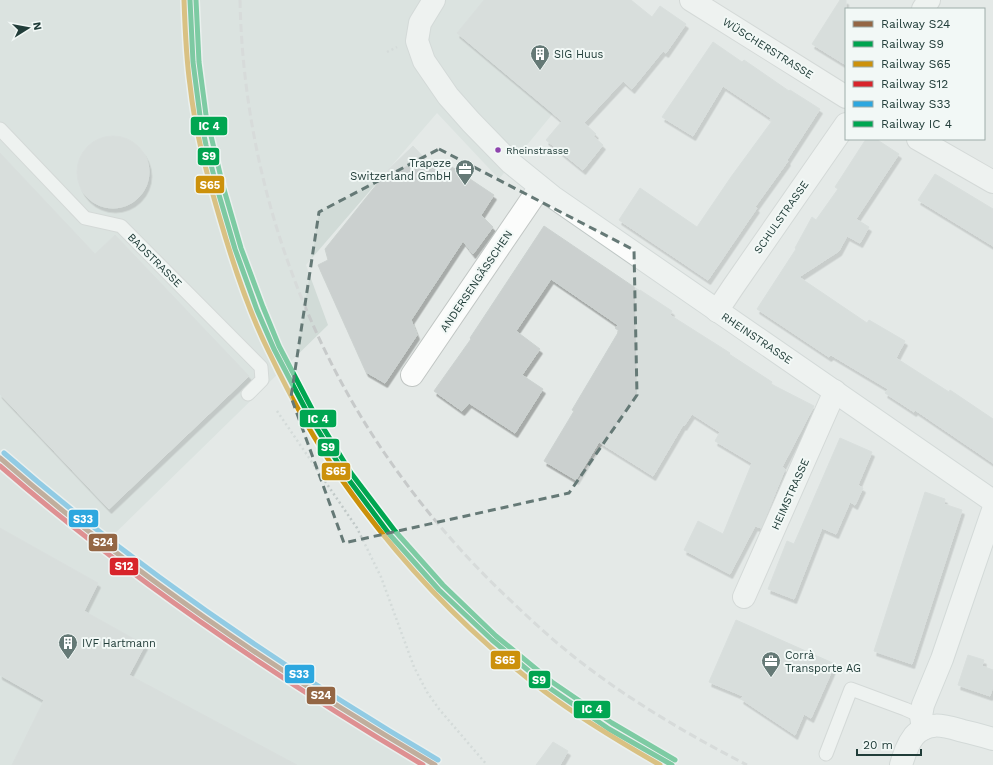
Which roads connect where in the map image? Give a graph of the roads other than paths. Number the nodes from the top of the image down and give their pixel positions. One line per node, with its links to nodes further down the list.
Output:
1 (434, 0): 8 (street, RHEINSTRASSE)
2 (690, 0): 3 (street, WÜSCHERSTRASSE)
3 (845, 96)
4 (845, 125): 9 (street, SCHULSTRASSE)
5 (0, 129): 12 (lane, BADSTRASSE)
6 (920, 140): 7 (street)
7 (993, 182)
8 (540, 187): 9 (street, RHEINSTRASSE); 10 (street, ANDERSENGÄSSCHEN)
9 (717, 311): 11 (street, RHEINSTRASSE)
10 (412, 375)
11 (835, 391): 13 (street, RHEINSTRASSE); 15 (street, HEIMSTRASSE)
12 (248, 394)
13 (993, 501)
14 (993, 510): 16 (street)
15 (744, 597)
16 (922, 722): 17 (street); 18 (lane); 19 (street)
17 (993, 739)
18 (826, 754)
19 (901, 765)

